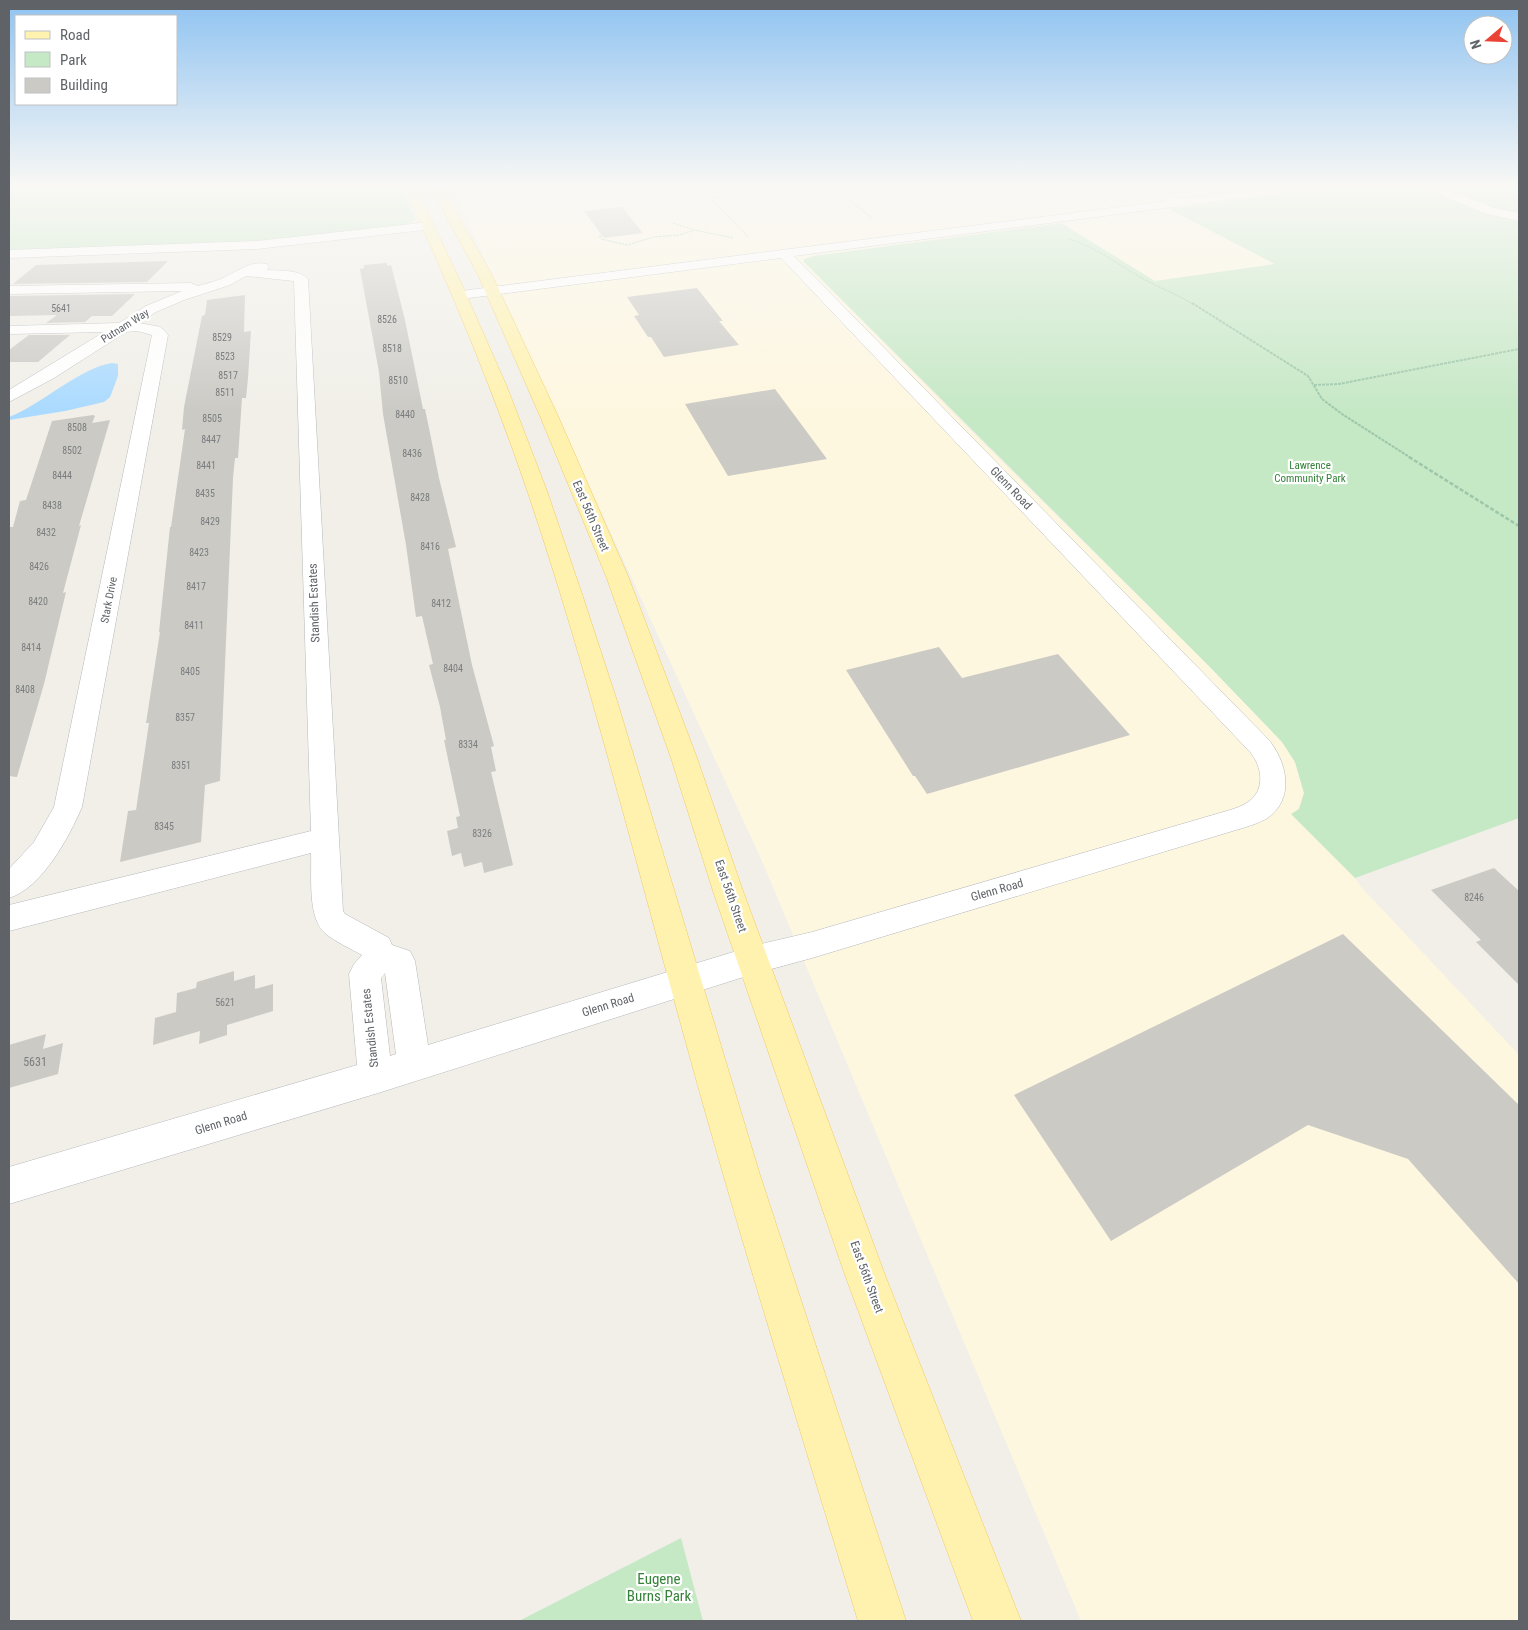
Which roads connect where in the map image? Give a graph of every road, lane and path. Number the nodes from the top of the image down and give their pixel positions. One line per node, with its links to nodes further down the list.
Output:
1 (249, 260): 8 (street)
2 (266, 260): 8 (street, Putnam Way)
3 (445, 260): 12 (main road)
4 (477, 260): 11 (main road, East 56th Street)
5 (728, 260): 11 (street)
6 (791, 260): 23 (street, Glenn Road)
7 (1112, 260): 16 (path)
8 (247, 271): 9 (street, Putnam Way); 19 (street, Standish Estates)
9 (215, 286): 10 (street); 13 (street, Putnam Way)
10 (9, 290)
11 (492, 290): 12 (street); 23 (main road, East 56th Street)
12 (461, 295): 24 (main road)
13 (121, 328): 14 (street); 17 (street, Putnam Way); 20 (street, Stark Drive)
14 (9, 330)
15 (1519, 349): 16 (path)
16 (1314, 385): 18 (path)
17 (9, 397)
18 (1519, 526)
19 (324, 839): 21 (street); 22 (street, Standish Estates)
20 (9, 886)
21 (9, 918)
22 (382, 955): 25 (street, Standish Estates); 26 (street, Standish Estates)
23 (753, 960): 24 (street, Glenn Road); 29 (main road, East 56th Street)
24 (685, 981): 25 (street, Glenn Road); 28 (main road)
25 (414, 1065): 26 (street, Glenn Road)
26 (375, 1077): 27 (street, Glenn Road)
27 (9, 1186)
28 (882, 1621)
29 (997, 1621)

